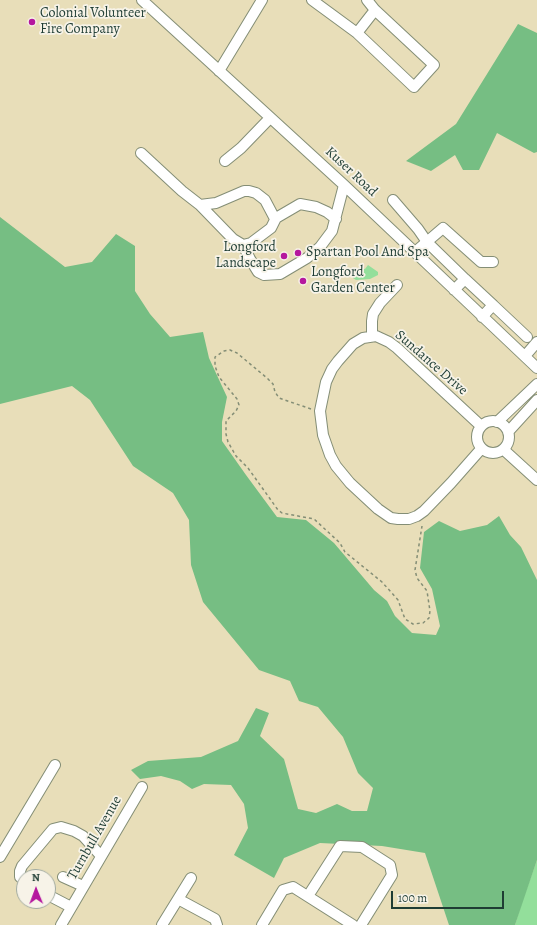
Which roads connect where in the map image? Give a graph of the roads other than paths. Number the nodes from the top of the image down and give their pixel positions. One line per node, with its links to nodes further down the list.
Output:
1 (142, 0): 7 (street, Kuser Road)
2 (262, 0): 7 (street)
3 (312, 0): 6 (street)
4 (367, 0): 5 (street)
5 (375, 10): 6 (street); 6 (street)
6 (357, 33)
7 (219, 71): 8 (street, Kuser Road)
8 (270, 118): 10 (street); 11 (street, Kuser Road)
9 (141, 153): 13 (street)
10 (224, 161)
11 (344, 185): 15 (street); 18 (street, Kuser Road)
12 (393, 200): 16 (street)
13 (200, 205): 14 (street); 17 (street)
14 (276, 218): 15 (street); 17 (street)
15 (336, 219): 17 (street)
16 (427, 242): 18 (street); 19 (street); 20 (street)
17 (243, 245)
18 (415, 252): 22 (street, Kuser Road)
19 (493, 262)
20 (465, 279): 22 (street); 23 (street)
21 (397, 285): 25 (street)
22 (454, 290): 24 (street, Kuser Road)
23 (493, 305): 24 (street); 26 (street)
24 (482, 317): 28 (street, Kuser Road)
25 (372, 336): 33 (street, Sundance Drive); 35 (street, Sundance Drive)
26 (527, 337)
27 (537, 342): 28 (street)
28 (525, 356): 29 (street, Kuser Road)
29 (537, 368)
30 (537, 384): 32 (street)
31 (537, 400): 34 (street)
32 (497, 422): 33 (street); 34 (street)
33 (481, 426): 35 (street)
34 (508, 432): 36 (street)
35 (481, 449): 36 (street)
36 (504, 450): 37 (street)
37 (537, 480)
38 (55, 765): 41 (street)
39 (142, 787): 40 (street, Turnbull Avenue)
40 (101, 856): 42 (street); 45 (street, Turnbull Avenue)
41 (0, 857)
42 (21, 869)
43 (63, 877): 45 (street)
44 (191, 878): 48 (street)
45 (84, 886): 49 (street, Turnbull Avenue)
46 (308, 896): 53 (street); 54 (street); 55 (street)
47 (56, 899): 49 (street)
48 (178, 899): 51 (street); 52 (street)
49 (71, 907): 50 (street, Turnbull Avenue)
50 (61, 925)
51 (162, 925)
52 (217, 925)
53 (262, 925)
54 (353, 925)
55 (361, 925)

